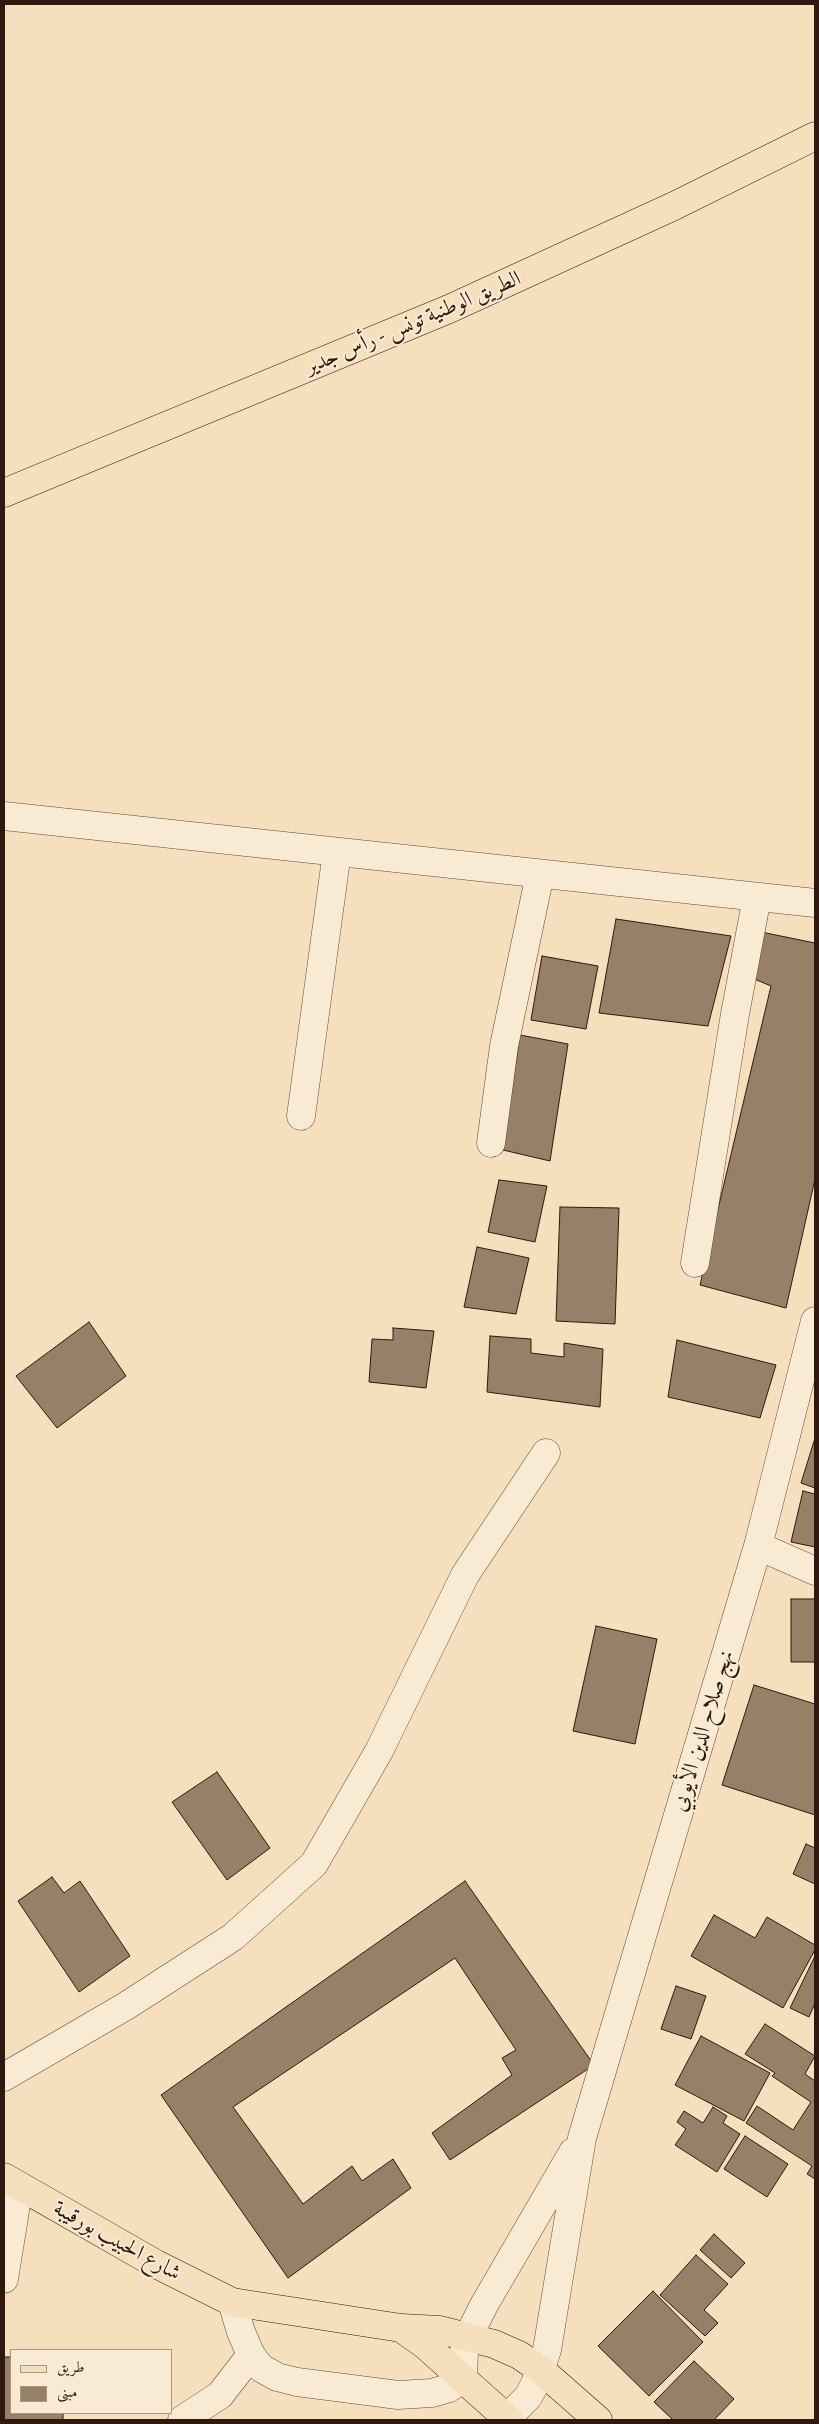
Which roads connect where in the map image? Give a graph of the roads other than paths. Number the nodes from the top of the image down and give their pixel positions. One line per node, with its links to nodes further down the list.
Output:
1 (815, 136): 2 (main road, الطريق الوطنية تونس - رأس جدير)
2 (4, 494)
3 (4, 816): 4 (street)
4 (337, 852): 5 (street); 8 (street)
5 (540, 874): 6 (street); 9 (street)
6 (756, 897): 7 (street); 10 (street)
7 (815, 903)
8 (301, 1116)
9 (491, 1143)
10 (695, 1263)
11 (815, 1321): 13 (street, نهج صلاح الدين الأيوبي)
12 (546, 1453): 15 (street)
13 (758, 1546): 14 (street); 16 (street, نهج صلاح الدين الأيوبي)
14 (815, 1571)
15 (4, 2076)
16 (582, 2138): 21 (street); 23 (street)
17 (12, 2182): 18 (street); 19 (main road, شارع الحبيب بورقيبة)
18 (4, 2279)
19 (232, 2302): 20 (main road, شارع الحبيب بورقيبة); 22 (street)
20 (401, 2328): 21 (main road, شارع الحبيب بورقيبة); 24 (main road, شارع الحبيب بورقيبة)
21 (468, 2337): 23 (main road, شارع الحبيب بورقيبة); 24 (street)
22 (251, 2355): 24 (street); 26 (street)
23 (540, 2370): 25 (street); 27 (main road, شارع الحبيب بورقيبة)
24 (463, 2378): 25 (main road, شارع الحبيب بورقيبة)
25 (508, 2419)
26 (182, 2420)
27 (598, 2420)

